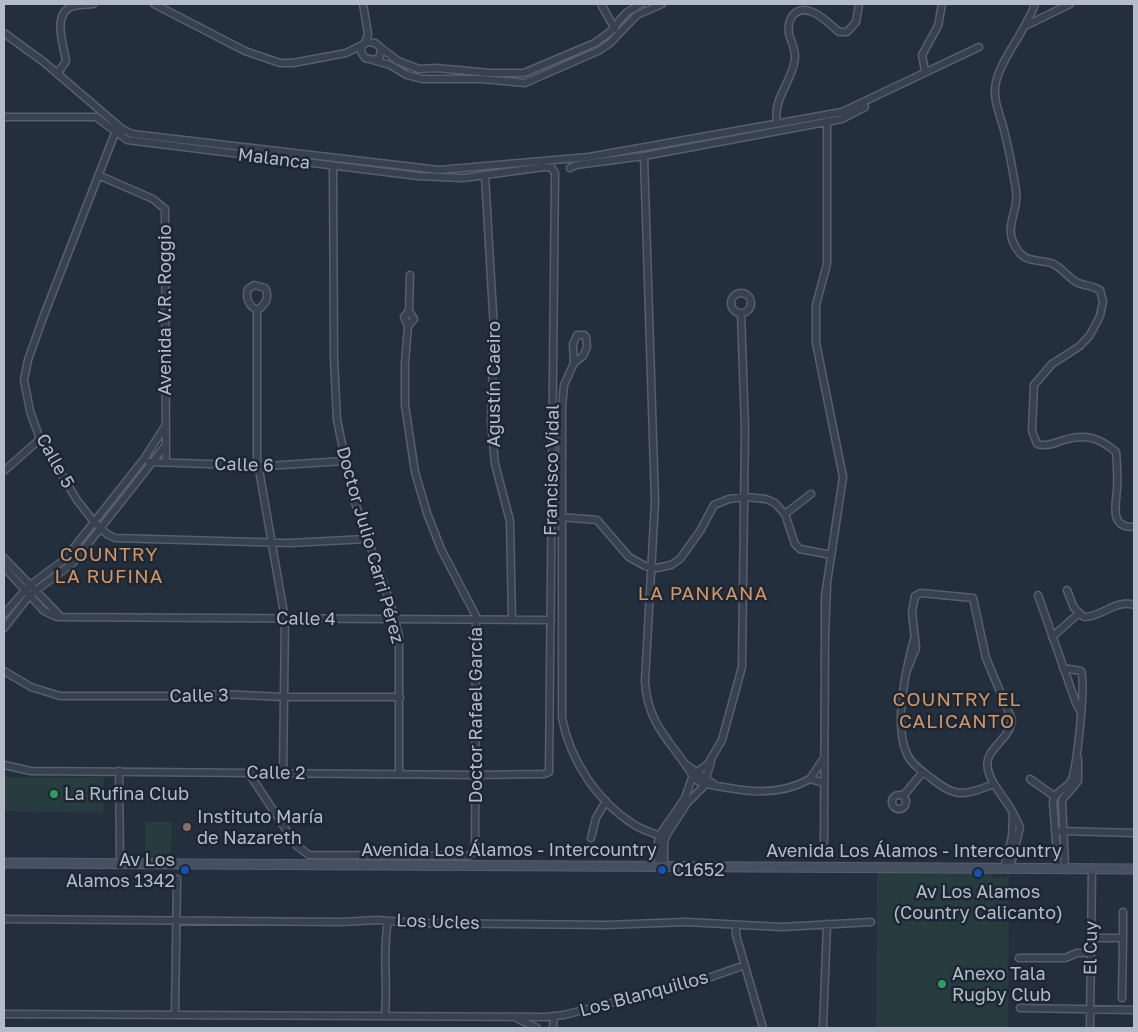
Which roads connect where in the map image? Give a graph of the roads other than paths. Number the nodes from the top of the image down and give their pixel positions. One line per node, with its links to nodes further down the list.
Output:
1 (93, 4): 24 (street)
2 (154, 4): 19 (street)
3 (363, 4): 11 (street)
4 (601, 4): 13 (street)
5 (641, 4): 13 (street)
6 (662, 4): 15 (street)
7 (859, 4): 29 (street)
8 (942, 4): 23 (street)
9 (1035, 4): 12 (street)
10 (1070, 4): 12 (street)
11 (367, 25): 16 (street); 17 (street)
12 (1027, 25): 55 (street)
13 (614, 27): 15 (street); 22 (street)
14 (4, 33): 24 (street)
15 (620, 33): 25 (street)
16 (364, 44): 17 (street); 19 (street); 20 (street)
17 (379, 47): 21 (street); 22 (street)
18 (979, 47): 23 (street)
19 (346, 53): 20 (street)
20 (365, 58): 21 (street)
21 (373, 60): 25 (street)
22 (538, 67): 25 (street)
23 (925, 71): 29 (street)
24 (58, 73): 29 (street)
25 (542, 75)
26 (865, 107): 28 (street)
27 (4, 117): 30 (street, Malanca)
28 (827, 121): 31 (street); 59 (street)
29 (777, 122)
30 (115, 133): 32 (street, Malanca); 35 (street, Calle 5)
31 (644, 156): 34 (street); 62 (street)
32 (333, 166): 36 (street, Malanca); 47 (street, Doctor Julio Carri Pérez)
33 (552, 168): 36 (street, Malanca); 73 (street, Francisco Vidal)
34 (570, 168)
35 (98, 174): 41 (street, Avenida V.R. Roggio); 42 (street, Calle 5)
36 (485, 176): 72 (street, Agustín Caeiro)
37 (410, 275): 74 (street, Doctor Rafael García)
38 (258, 310): 48 (street)
39 (741, 313): 51 (street)
40 (574, 362): 53 (street)
41 (165, 427): 43 (street, Avenida V.R. Roggio); 44 (street)
42 (40, 438): 49 (street); 54 (street, Calle 5)
43 (165, 446): 45 (street); 46 (street, Avenida V.R. Roggio)
44 (144, 459): 45 (street, Calle 6); 54 (street)
45 (151, 462): 46 (street, Calle 6); 56 (street)
46 (166, 462): 48 (street, Calle 6)
47 (345, 462): 48 (street, Calle 6); 57 (street, Doctor Julio Carri Pérez)
48 (258, 466): 58 (street)
49 (4, 471)
50 (811, 494): 52 (street)
51 (745, 497): 52 (street); 62 (street); 84 (street)
52 (785, 514): 59 (street)
53 (561, 517): 62 (street); 101 (street)
54 (94, 522): 56 (street, Calle 5); 63 (street)
55 (1134, 527)
56 (99, 528): 58 (street, Calle 5); 65 (street)
57 (366, 539): 58 (street, Calle 5); 71 (street, Doctor Julio Carri Pérez)
58 (272, 542): 70 (street)
59 (831, 555): 83 (street)
60 (4, 558): 63 (street, Calle 4)
61 (4, 566): 63 (street, Calle 4)
62 (652, 568): 92 (street)
63 (26, 588): 65 (street, Calle 4); 68 (street)
64 (1067, 590): 69 (street)
65 (32, 593): 70 (street, Calle 4); 75 (street)
66 (1038, 594): 76 (street)
67 (1134, 605): 69 (street)
68 (4, 614)
69 (1078, 614): 76 (street)
70 (285, 618): 71 (street, Calle 4); 79 (street)
71 (395, 618): 74 (street, Calle 4); 80 (street, Doctor Julio Carri Pérez)
72 (512, 620): 73 (street, Calle 4); 74 (street, Calle 4)
73 (551, 620): 88 (street, Francisco Vidal)
74 (477, 621): 93 (street, Doctor Rafael García)
75 (4, 628)
76 (1052, 637): 77 (street)
77 (1063, 668): 81 (street); 81 (street)
78 (4, 671): 79 (street, Calle 3)
79 (284, 697): 80 (street, Calle 3); 90 (street)
80 (400, 697): 91 (street, Doctor Julio Carri Pérez)
81 (1080, 711): 82 (street)
82 (1077, 753): 100 (street); 103 (street)
83 (824, 757): 94 (street); 97 (street)
84 (712, 759): 92 (street); 96 (street)
85 (4, 765): 86 (street, Calle 2)
86 (119, 771): 87 (street, Calle 2); 109 (street)
87 (248, 772): 90 (street, Calle 2); 93 (street, Doctor Rafael García)
88 (549, 772): 93 (street, Calle 2)
89 (923, 772): 98 (street); 98 (street); 99 (street)
90 (283, 773): 91 (street, Calle 2)
91 (400, 774): 93 (street, Calle 2)
92 (695, 774): 96 (street); 105 (street)
93 (476, 775)
94 (810, 779): 96 (street); 97 (street)
95 (1030, 779): 100 (street)
96 (705, 781): 105 (street)
97 (824, 783): 107 (street)
98 (994, 784): 111 (street)
99 (903, 796)
100 (1054, 796): 102 (street)
101 (606, 801): 105 (street); 106 (street)
102 (1056, 831): 103 (street); 112 (street)
103 (1064, 831): 104 (street); 112 (street)
104 (1134, 833)
105 (663, 837): 110 (street)
106 (592, 838)
107 (824, 842)
108 (4, 863): 109 (main road, Avenida Los Álamos - Intercountry)
109 (120, 864): 110 (main road, Avenida Los Álamos - Intercountry)
110 (661, 867): 111 (main road, Avenida Los Álamos - Intercountry)
111 (1007, 868): 112 (main road, Avenida Los Álamos - Intercountry)
112 (1061, 868): 113 (main road, Avenida Los Álamos - Intercountry)
113 (1092, 868): 114 (main road, Avenida Los Álamos - Intercountry); 123 (street, El Cuy)
114 (1134, 869)
115 (177, 879): 118 (street)
116 (1123, 912): 124 (street)
117 (4, 919): 118 (street, Los Ucles)
118 (176, 921): 119 (street, Los Ucles); 133 (street)
119 (388, 921): 122 (street, Los Ucles); 134 (street)
120 (871, 922): 121 (street, Los Ucles)
121 (827, 924): 122 (street, Los Ucles); 140 (street)
122 (736, 925): 127 (street)
123 (1091, 938): 124 (street); 125 (street, El Cuy)
124 (1123, 938): 128 (street)
125 (1091, 953): 126 (street); 130 (street, El Cuy)
126 (1019, 958)
127 (745, 965): 136 (street, Los Blanquillos); 139 (street)
128 (1122, 998)
129 (1020, 1008): 130 (street)
130 (1090, 1009): 131 (street); 141 (street, El Cuy)
131 (1134, 1010)
132 (4, 1014): 133 (street, Los Blanquillos)
133 (175, 1014): 134 (street, Los Blanquillos)
134 (385, 1015): 135 (street, Los Blanquillos)
135 (512, 1017): 136 (street, Los Blanquillos); 137 (street, Los Blanquillos)
136 (554, 1017): 138 (street)
137 (536, 1028)
138 (553, 1028)
139 (763, 1028)
140 (823, 1028)
141 (1090, 1028)

